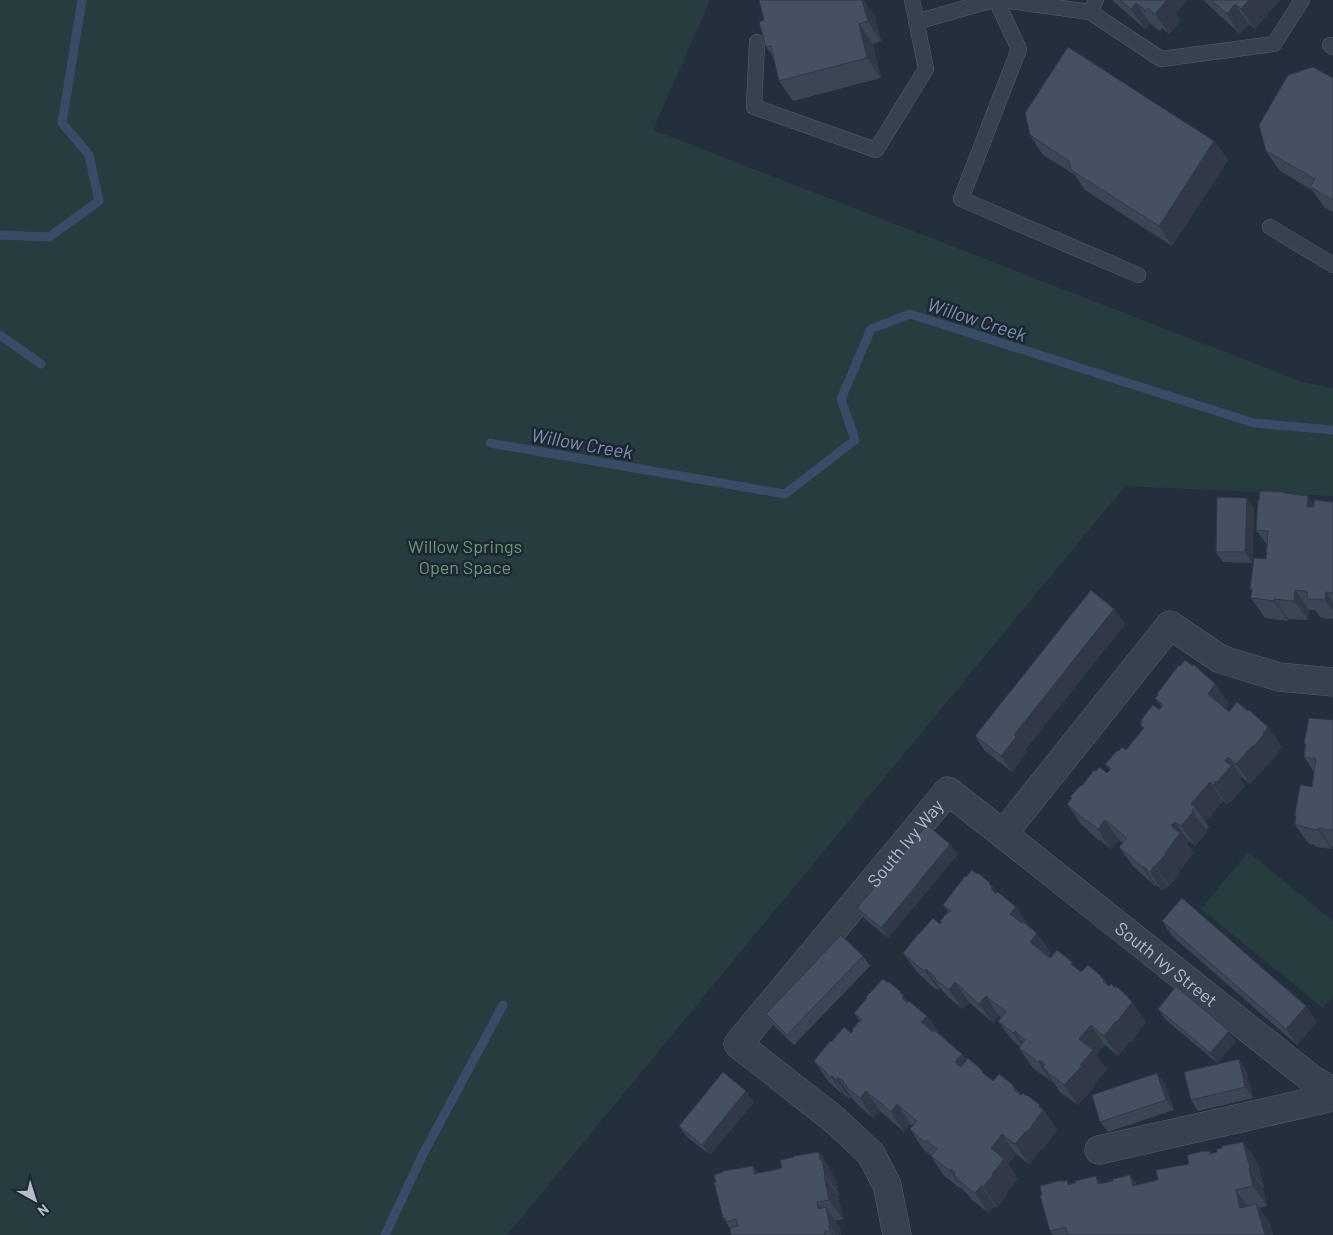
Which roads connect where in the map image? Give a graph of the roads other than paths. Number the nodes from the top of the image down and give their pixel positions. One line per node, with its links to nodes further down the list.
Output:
1 (912, 0): 6 (lane)
2 (995, 0): 6 (lane); 10 (lane)
3 (1002, 0): 5 (lane)
4 (1302, 0): 5 (lane)
5 (1093, 6)
6 (916, 22): 7 (lane)
7 (757, 42)
8 (1270, 228): 9 (lane)
9 (1333, 265)
10 (1138, 275)
11 (1333, 682): 12 (street)
12 (1003, 834): 13 (street, South Ivy Street); 16 (street, South Ivy Way)
13 (1333, 1091)
14 (1333, 1098): 15 (street)
15 (1099, 1150)
16 (898, 1235)

